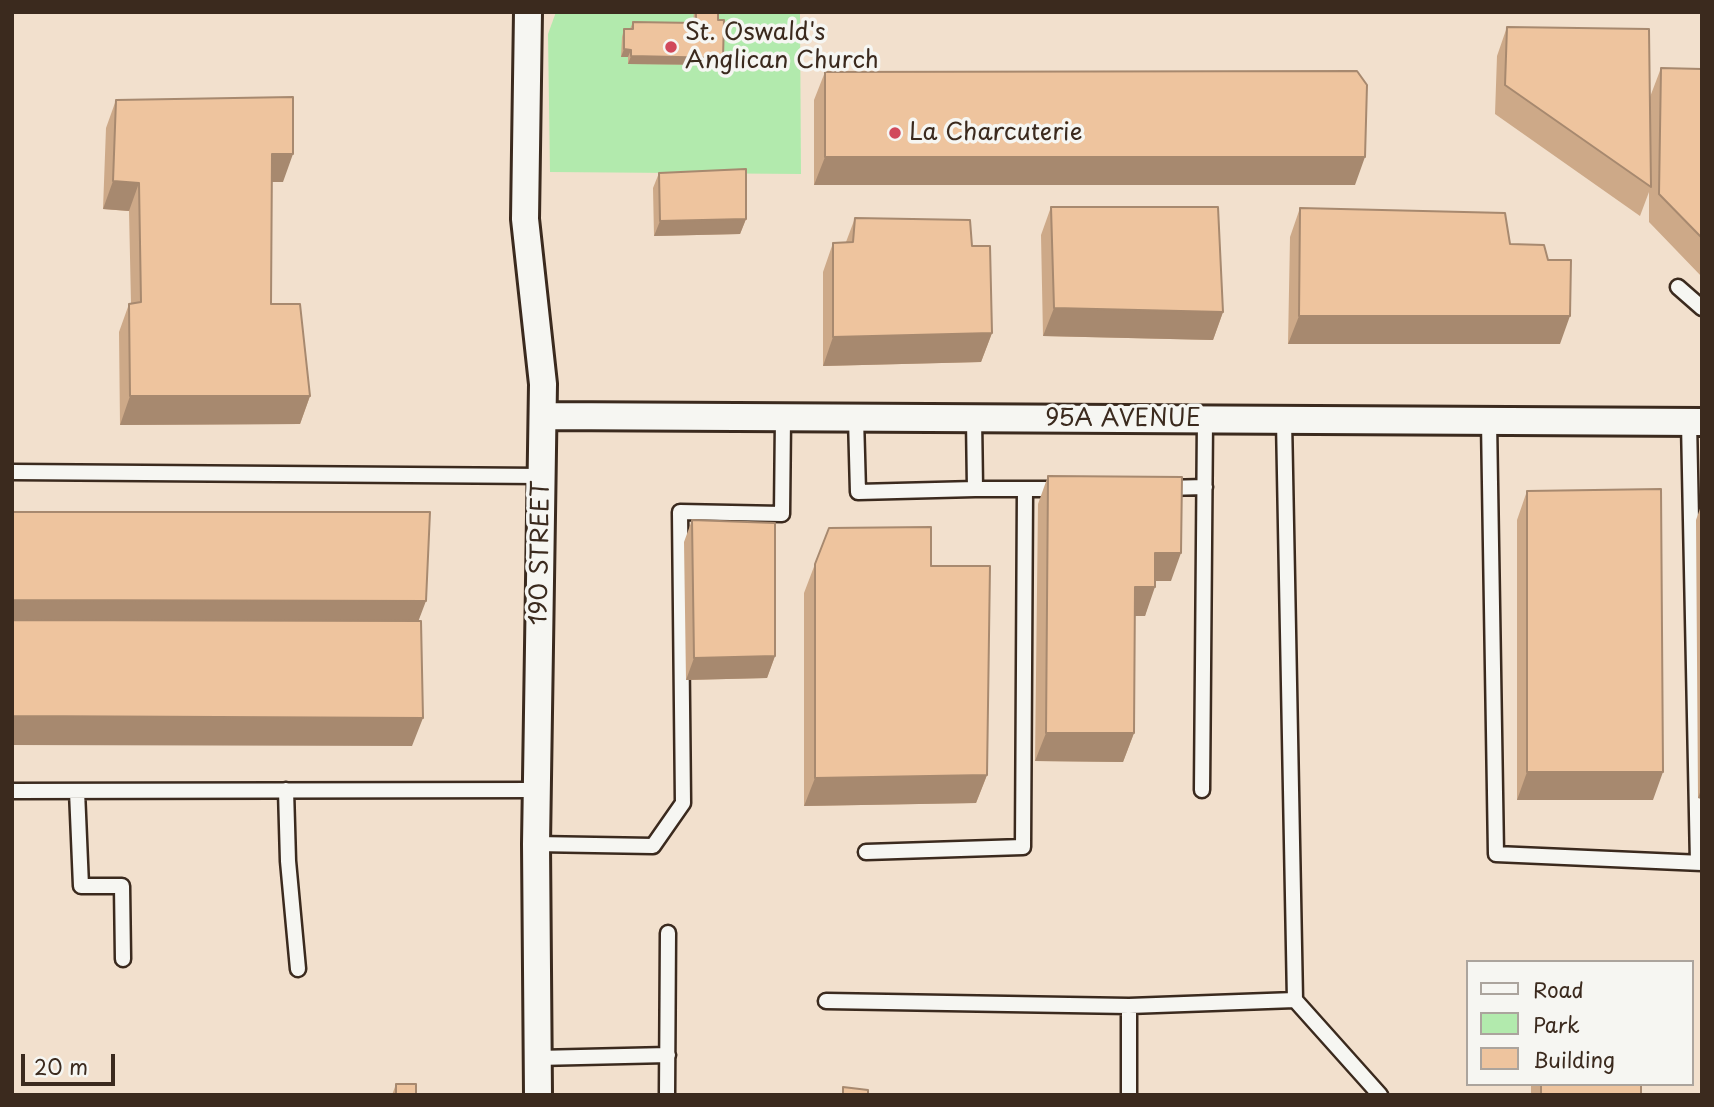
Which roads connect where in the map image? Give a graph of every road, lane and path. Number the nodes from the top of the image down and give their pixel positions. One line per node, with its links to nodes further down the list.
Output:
1 (528, 12): 4 (street, 190 STREET)
2 (1678, 287): 3 (lane)
3 (1702, 308)
4 (543, 416): 5 (street, 95A AVENUE); 13 (street, 190 STREET)
5 (783, 418): 6 (street, 95A AVENUE); 24 (lane)
6 (856, 418): 7 (street, 95A AVENUE); 16 (lane)
7 (974, 418): 8 (street, 95A AVENUE); 16 (lane)
8 (1205, 419): 9 (street, 95A AVENUE); 14 (lane)
9 (1284, 420): 10 (street, 95A AVENUE); 30 (lane)
10 (1489, 421): 11 (street, 95A AVENUE); 26 (lane)
11 (1695, 422): 26 (lane)
12 (12, 472): 13 (lane)
13 (542, 476): 20 (street, 190 STREET)
14 (1205, 487): 15 (lane); 21 (lane)
15 (1151, 488)
16 (975, 489): 17 (lane)
17 (1025, 489): 18 (lane); 25 (lane)
18 (1070, 489)
19 (286, 790): 20 (lane); 23 (lane); 29 (lane)
20 (537, 790): 24 (street, 190 STREET)
21 (1202, 790)
22 (12, 791): 23 (lane)
23 (77, 791): 28 (lane)
24 (536, 844): 34 (street, 190 STREET)
25 (866, 852)
26 (1700, 863)
27 (668, 933): 33 (lane)
28 (124, 958)
29 (298, 969)
30 (1295, 1000): 32 (lane); 38 (lane)
31 (826, 1002): 32 (lane)
32 (1129, 1006): 37 (lane)
33 (668, 1055): 34 (lane); 36 (lane)
34 (537, 1058): 35 (street, 190 STREET)
35 (538, 1095)
36 (667, 1095)
37 (1129, 1095)
38 (1380, 1095)

